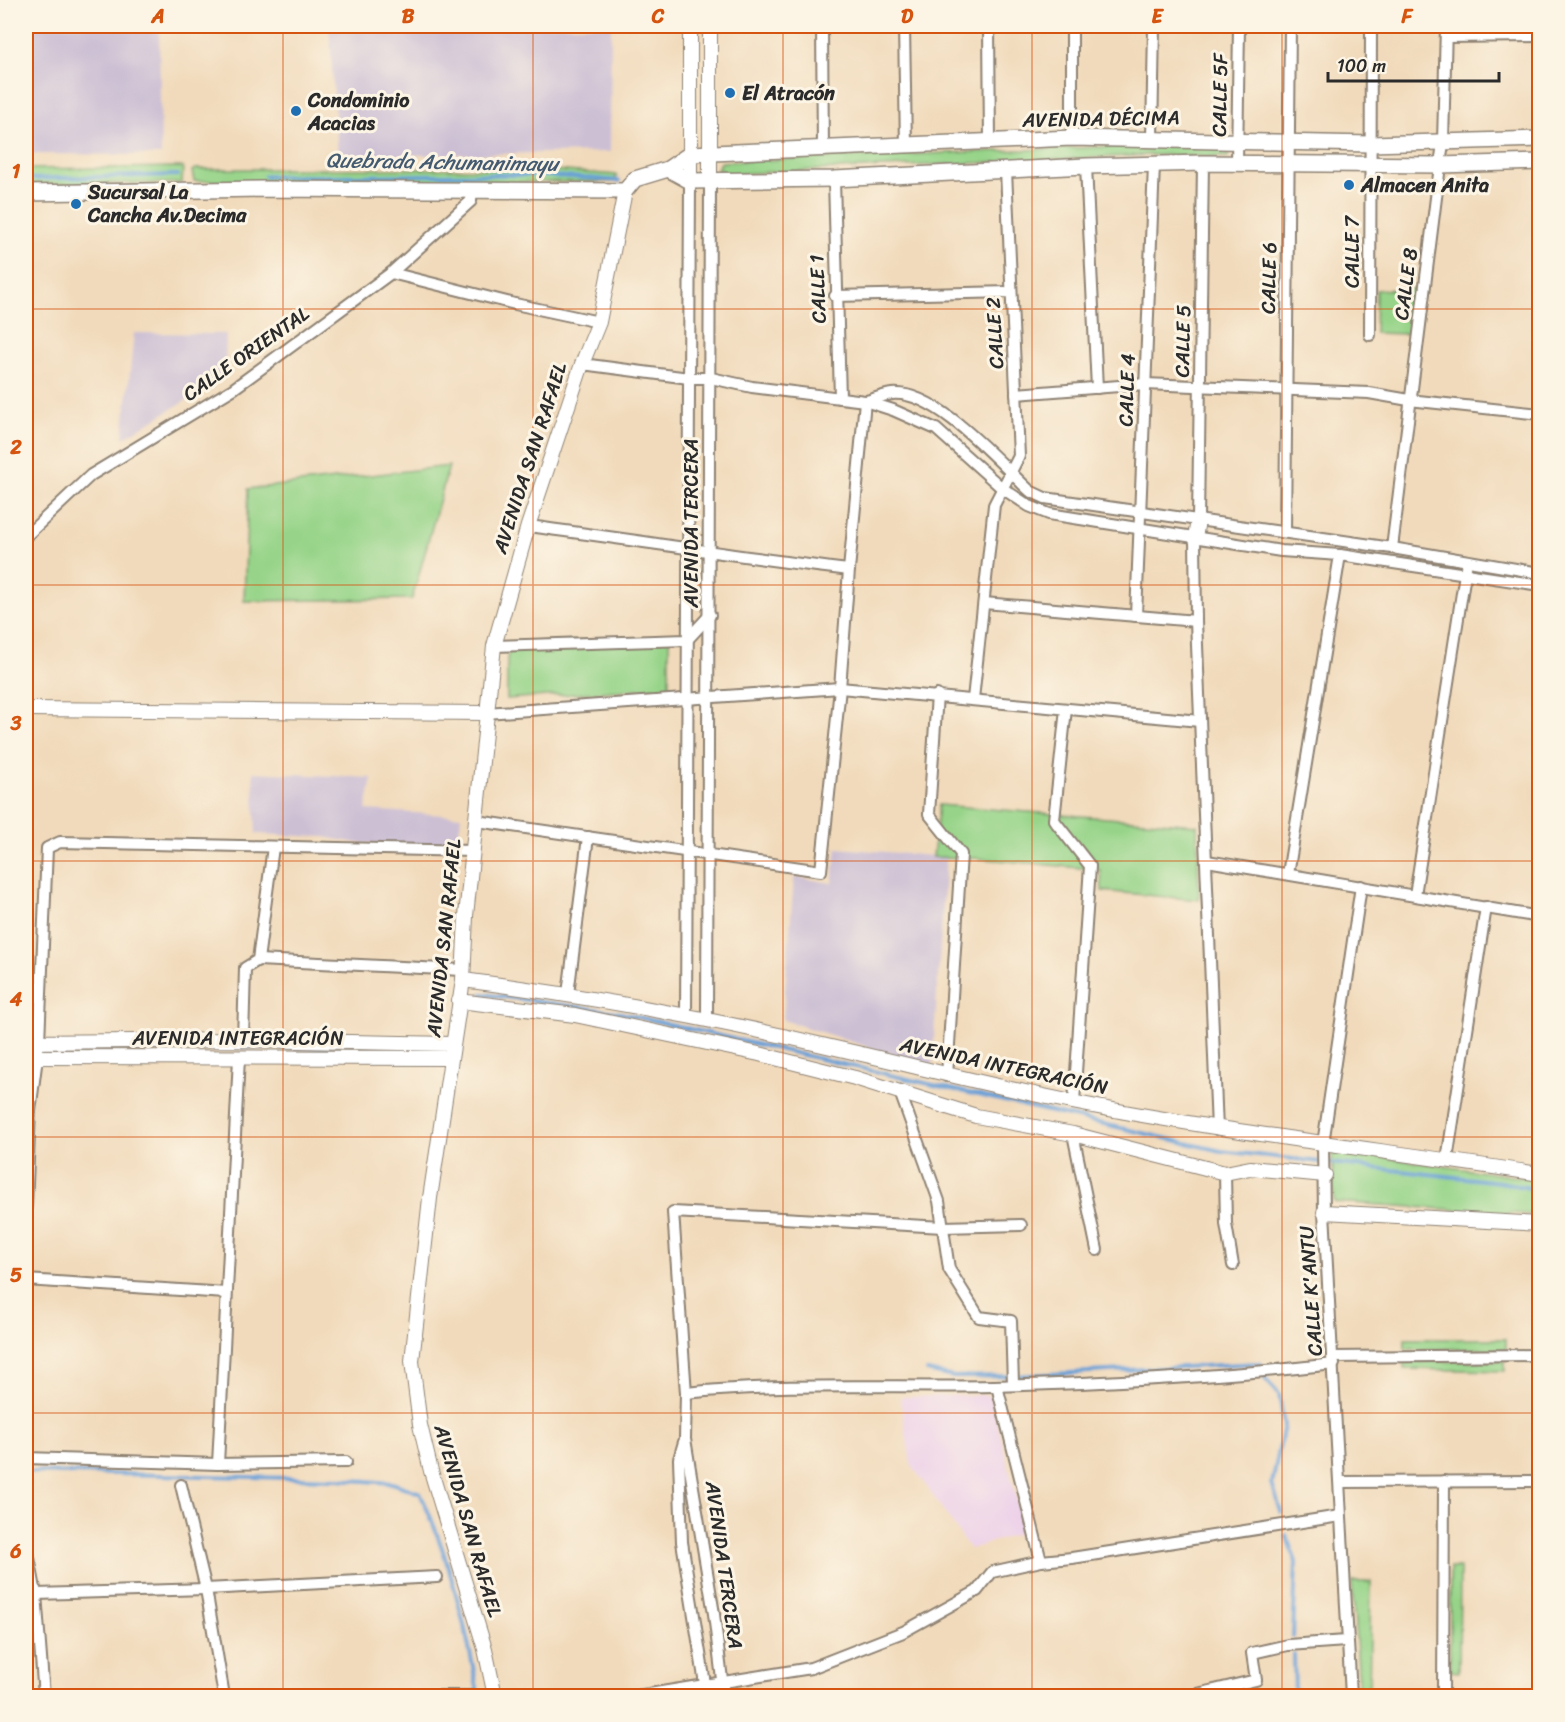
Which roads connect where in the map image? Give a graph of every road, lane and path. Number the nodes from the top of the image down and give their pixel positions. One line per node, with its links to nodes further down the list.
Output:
1 (690, 26): 24 (street, AVENIDA TERCERA)
2 (710, 26): 23 (street, AVENIDA TERCERA)
3 (822, 26): 22 (street)
4 (904, 26): 21 (street)
5 (989, 26): 18 (street)
6 (1072, 26): 13 (street)
7 (1154, 26): 14 (street)
8 (1239, 26): 16 (street, CALLE 5F)
9 (1290, 26): 17 (street, CALLE 6)
10 (1371, 26): 20 (street, CALLE 7)
11 (1446, 31): 12 (street); 19 (street, CALLE 8)
12 (1539, 36)
13 (1072, 138): 14 (main road, AVENIDA DÉCIMA); 18 (main road, AVENIDA DÉCIMA)
14 (1152, 139): 16 (main road, AVENIDA DÉCIMA)
15 (1539, 139): 19 (main road, AVENIDA DÉCIMA)
16 (1238, 140): 17 (main road, AVENIDA DÉCIMA); 27 (street, CALLE 5F)
17 (1288, 141): 20 (main road, AVENIDA DÉCIMA); 30 (street, CALLE 6)
18 (990, 142): 21 (main road, AVENIDA DÉCIMA)
19 (1443, 142): 20 (main road, AVENIDA DÉCIMA); 31 (street, CALLE 8)
20 (1371, 144): 28 (street, CALLE 7)
21 (906, 147): 22 (main road, AVENIDA DÉCIMA)
22 (823, 150): 23 (main road, AVENIDA DÉCIMA)
23 (710, 153): 24 (main road, AVENIDA DÉCIMA); 37 (street, AVENIDA TERCERA)
24 (690, 154): 33 (main road); 36 (street, AVENIDA TERCERA)
25 (1539, 162): 31 (main road)
26 (1203, 163): 27 (main road); 29 (main road); 50 (street, CALLE 5)
27 (1238, 164): 30 (main road)
28 (1371, 164): 30 (main road); 31 (main road); 45 (street, CALLE 7)
29 (1154, 165): 32 (main road); 49 (street, CALLE 4)
30 (1288, 165): 52 (street, CALLE 6)
31 (1440, 165): 55 (street, CALLE 8)
32 (1086, 166): 34 (main road); 51 (street)
33 (668, 170): 36 (main road); 39 (main road)
34 (1006, 171): 35 (main road); 42 (street, CALLE 2)
35 (834, 179): 37 (main road); 43 (street, CALLE 1)
36 (690, 181): 37 (main road); 47 (street, AVENIDA TERCERA)
37 (710, 181): 48 (street, AVENIDA TERCERA)
38 (472, 189): 39 (main road); 40 (main road); 41 (street, CALLE ORIENTAL)
39 (625, 191): 44 (street, AVENIDA SAN RAFAEL)
40 (26, 193)
41 (391, 273): 44 (street); 65 (street, CALLE ORIENTAL)
42 (1011, 292): 43 (street); 53 (street, CALLE 2)
43 (836, 296): 54 (street, CALLE 1)
44 (599, 322): 46 (street, AVENIDA SAN RAFAEL)
45 (1370, 335)
46 (582, 364): 47 (street); 62 (street, AVENIDA SAN RAFAEL)
47 (689, 378): 48 (street); 67 (street, AVENIDA TERCERA)
48 (711, 378): 54 (street); 69 (street, AVENIDA TERCERA)
49 (1145, 384): 50 (street); 51 (street); 60 (street, CALLE 4)
50 (1200, 387): 52 (street); 61 (street, CALLE 5)
51 (1097, 388): 53 (street)
52 (1286, 390): 55 (street); 64 (street, CALLE 6)
53 (1016, 394): 58 (street, CALLE 2)
54 (840, 398): 56 (street)
55 (1409, 400): 57 (street); 68 (street, CALLE 8)
56 (865, 401): 58 (street); 59 (street); 72 (street)
57 (1539, 414)
58 (1012, 474): 59 (street, CALLE 2); 60 (street)
59 (1002, 488): 63 (street); 76 (street, CALLE 2)
60 (1140, 512): 61 (street); 63 (street, CALLE 4)
61 (1198, 520): 64 (street); 66 (street)
62 (528, 526): 67 (street); 81 (street, AVENIDA SAN RAFAEL)
63 (1139, 528): 66 (street); 78 (street, CALLE 4)
64 (1285, 532): 68 (street)
65 (26, 536)
66 (1195, 538): 70 (street); 79 (street)
67 (688, 548): 69 (street); 80 (street, AVENIDA TERCERA)
68 (1392, 548): 71 (street)
69 (710, 553): 72 (street); 77 (street, AVENIDA TERCERA)
70 (1340, 555): 73 (street); 98 (street)
71 (1467, 559): 73 (street); 74 (street)
72 (849, 570): 82 (street)
73 (1465, 573): 75 (street); 100 (street)
74 (1539, 573)
75 (1539, 585)
76 (984, 603): 78 (street); 86 (street, CALLE 2)
77 (710, 615): 80 (street); 84 (street, AVENIDA TERCERA)
78 (1136, 616): 79 (street)
79 (1196, 621): 90 (street)
80 (687, 640): 81 (street); 85 (street, AVENIDA TERCERA)
81 (494, 646): 89 (street, AVENIDA SAN RAFAEL)
82 (840, 688): 83 (street); 84 (street); 96 (street)
83 (938, 695): 86 (street); 115 (street)
84 (710, 697): 85 (street); 96 (street, AVENIDA TERCERA)
85 (687, 699): 89 (street); 95 (street, AVENIDA TERCERA)
86 (973, 699): 88 (street)
87 (26, 709): 89 (street)
88 (1066, 709): 90 (street); 117 (street)
89 (486, 713): 91 (street, AVENIDA SAN RAFAEL)
90 (1200, 720): 97 (street)
91 (477, 821): 92 (street); 94 (street, AVENIDA SAN RAFAEL)
92 (588, 837): 95 (street); 105 (street)
93 (273, 847): 94 (street); 103 (street); 110 (street)
94 (473, 851): 104 (street, AVENIDA SAN RAFAEL)
95 (686, 851): 96 (street); 107 (street, AVENIDA TERCERA)
96 (708, 854): 108 (street, AVENIDA TERCERA)
97 (1208, 861): 98 (street); 118 (street)
98 (1288, 874): 99 (street)
99 (1361, 886): 100 (street); 121 (street, CALLE K'ANTU)
100 (1415, 895): 101 (street)
101 (1486, 907): 102 (street); 120 (street)
102 (1539, 917)
103 (258, 960): 104 (street); 109 (street)
104 (463, 975): 105 (street, AVENIDA INTEGRACIÓN); 106 (street, AVENIDA SAN RAFAEL)
105 (568, 994): 107 (street, AVENIDA INTEGRACIÓN)
106 (459, 1001): 111 (street, AVENIDA SAN RAFAEL); 116 (street, AVENIDA INTEGRACIÓN)
107 (686, 1016): 108 (street, AVENIDA INTEGRACIÓN)
108 (706, 1020): 115 (street, AVENIDA INTEGRACIÓN)
109 (243, 1040): 110 (street, AVENIDA INTEGRACIÓN); 111 (street, AVENIDA INTEGRACIÓN)
110 (32, 1042): 112 (street)
111 (452, 1044): 114 (street, AVENIDA SAN RAFAEL)
112 (31, 1057): 113 (street, AVENIDA INTEGRACIÓN); 124 (street)
113 (238, 1058): 114 (street, AVENIDA INTEGRACIÓN); 132 (street)
114 (450, 1058): 158 (street, AVENIDA SAN RAFAEL)
115 (947, 1076): 117 (street, AVENIDA INTEGRACIÓN)
116 (900, 1092): 119 (street, AVENIDA INTEGRACIÓN); 128 (street)
117 (1074, 1102): 118 (street, AVENIDA INTEGRACIÓN)
118 (1217, 1129): 121 (street, AVENIDA INTEGRACIÓN)
119 (1072, 1134): 122 (street, AVENIDA INTEGRACIÓN); 129 (street)
120 (1447, 1160): 121 (street, AVENIDA INTEGRACIÓN); 123 (street, AVENIDA INTEGRACIÓN)
121 (1324, 1161): 122 (street, AVENIDA INTEGRACIÓN); 125 (street, CALLE K'ANTU)
122 (1225, 1173): 130 (street)
123 (1539, 1174)
124 (26, 1207)
125 (1324, 1212): 126 (street); 134 (street, CALLE K'ANTU)
126 (1539, 1224)
127 (1021, 1225): 128 (street)
128 (943, 1227): 135 (street); 137 (street, AVENIDA TERCERA)
129 (1097, 1250)
130 (1233, 1264)
131 (26, 1280): 132 (street)
132 (226, 1293): 141 (street)
133 (1539, 1355): 134 (street)
134 (1334, 1360): 135 (street); 144 (street, CALLE K'ANTU)
135 (1013, 1384): 136 (street)
136 (997, 1386): 137 (street); 148 (street)
137 (686, 1393): 138 (street, AVENIDA TERCERA)
138 (685, 1439): 153 (street, AVENIDA TERCERA); 154 (street, AVENIDA TERCERA)
139 (26, 1458): 141 (street)
140 (346, 1462): 141 (street)
141 (218, 1464)
142 (1444, 1481): 143 (street); 144 (street); 164 (street)
143 (1539, 1481)
144 (1340, 1482): 146 (street, CALLE K'ANTU)
145 (181, 1485): 150 (street)
146 (1340, 1516): 148 (street); 152 (street, CALLE K'ANTU)
147 (26, 1542): 151 (street)
148 (1041, 1561): 154 (street)
149 (437, 1577): 150 (street)
150 (206, 1589): 151 (street); 156 (street)
151 (36, 1594): 155 (street)
152 (1346, 1641): 162 (street); 163 (street, CALLE K'ANTU)
153 (704, 1685): 154 (street); 159 (street); 160 (street, AVENIDA TERCERA)
154 (721, 1685): 161 (street, AVENIDA TERCERA)
155 (44, 1696)
156 (224, 1696)
157 (438, 1696): 158 (street)
158 (495, 1696)
159 (637, 1696)
160 (707, 1696)
161 (724, 1696)
162 (1189, 1696)
163 (1351, 1696)
164 (1443, 1696)

